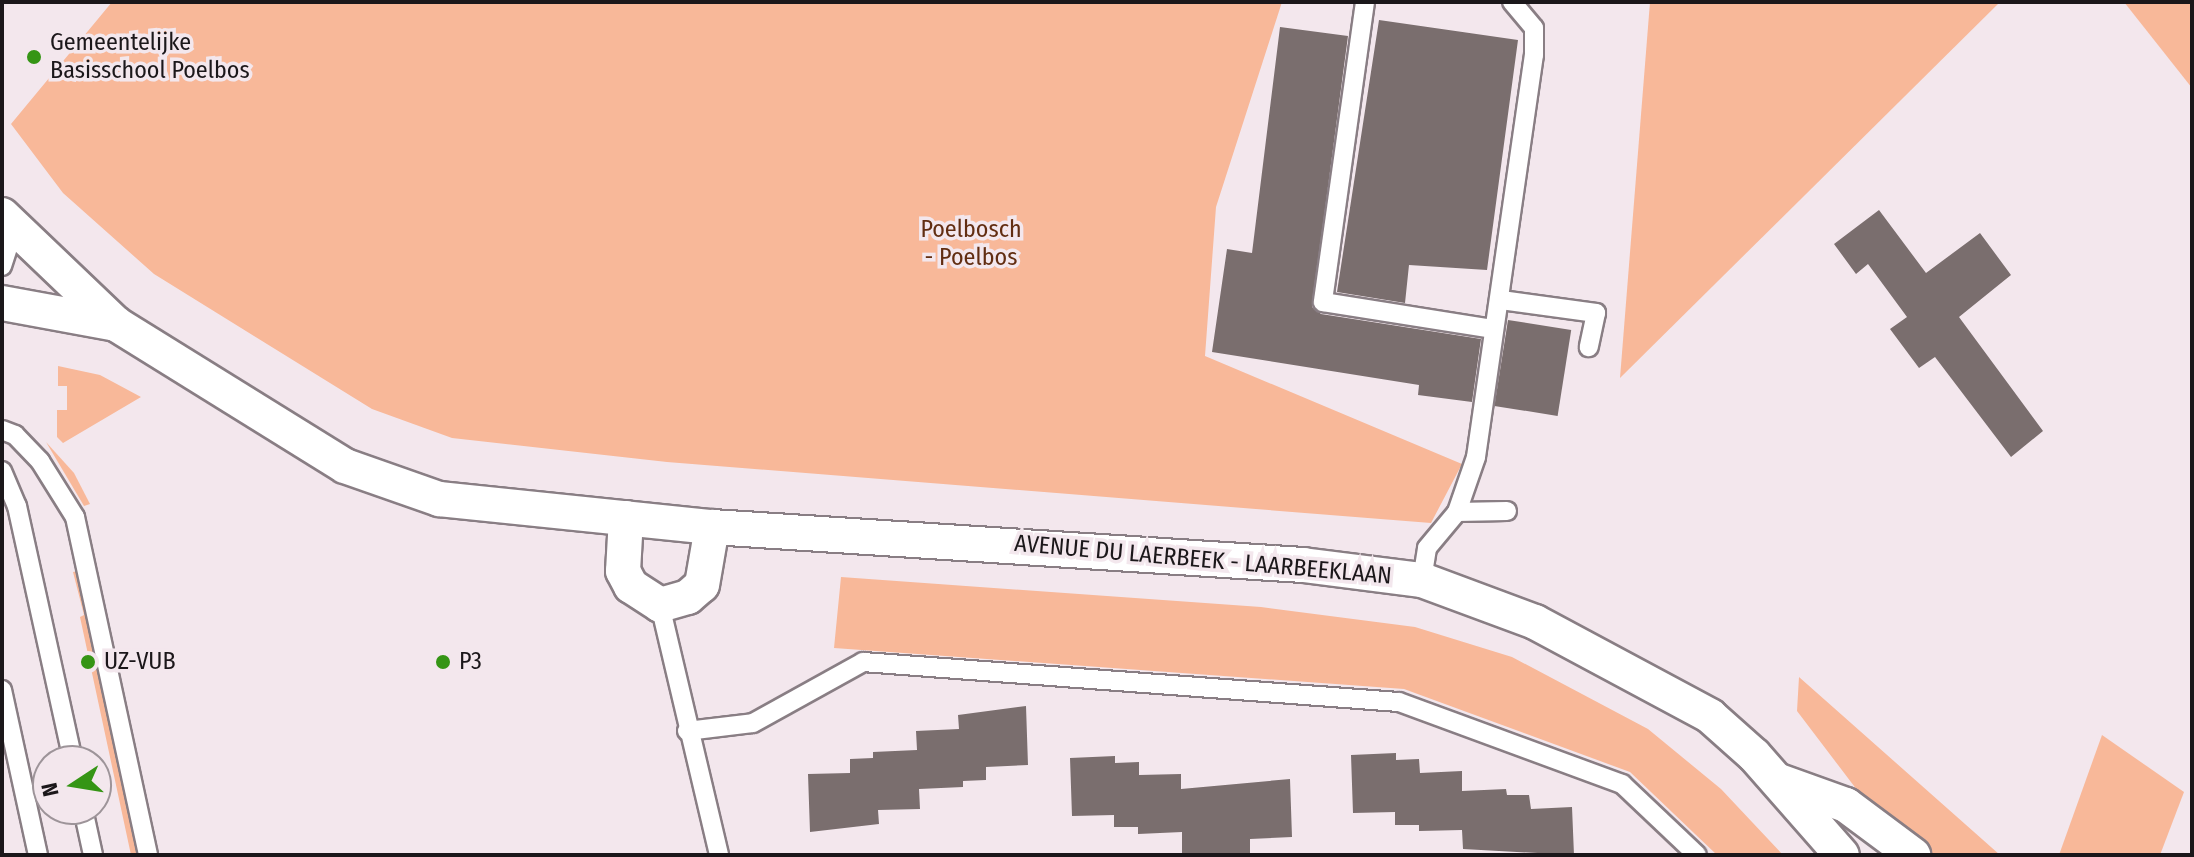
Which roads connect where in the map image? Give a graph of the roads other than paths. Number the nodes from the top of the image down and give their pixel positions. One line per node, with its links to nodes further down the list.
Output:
1 (1365, 2): 8 (lane)
2 (1512, 2): 5 (lane)
3 (8, 221): 4 (lane); 7 (street, AVENUE DU LAERBEEK - LAARBEEKLAAN)
4 (2, 266)
5 (1501, 300): 8 (lane); 9 (lane)
6 (2, 303): 7 (street, AVENUE DU LAERBEEK - LAARBEEKLAAN)
7 (116, 324): 14 (street, AVENUE DU LAERBEEK - LAARBEEKLAAN)
8 (1494, 329): 13 (lane)
9 (1589, 347)
10 (2, 430): 25 (lane)
11 (2, 471): 20 (lane)
12 (1507, 511): 13 (lane)
13 (1457, 512): 16 (lane)
14 (626, 518): 15 (street, AVENUE DU LAERBEEK - LAARBEEKLAAN); 17 (street)
15 (712, 527): 16 (street, AVENUE DU LAERBEEK - LAARBEEKLAAN); 17 (street)
16 (1422, 580): 21 (street, AVENUE DU LAERBEEK - LAARBEEKLAAN)
17 (660, 605): 19 (lane)
18 (2, 690): 23 (lane)
19 (687, 731): 26 (lane); 27 (lane)
20 (69, 745)
21 (1776, 780): 28 (street, AVENUE DU LAERBEEK - LAARBEEKLAAN); 29 (street)
22 (86, 825): 24 (lane)
23 (38, 855)
24 (93, 855)
25 (148, 855)
26 (719, 855)
27 (1697, 855)
28 (1842, 855)
29 (1913, 855)

